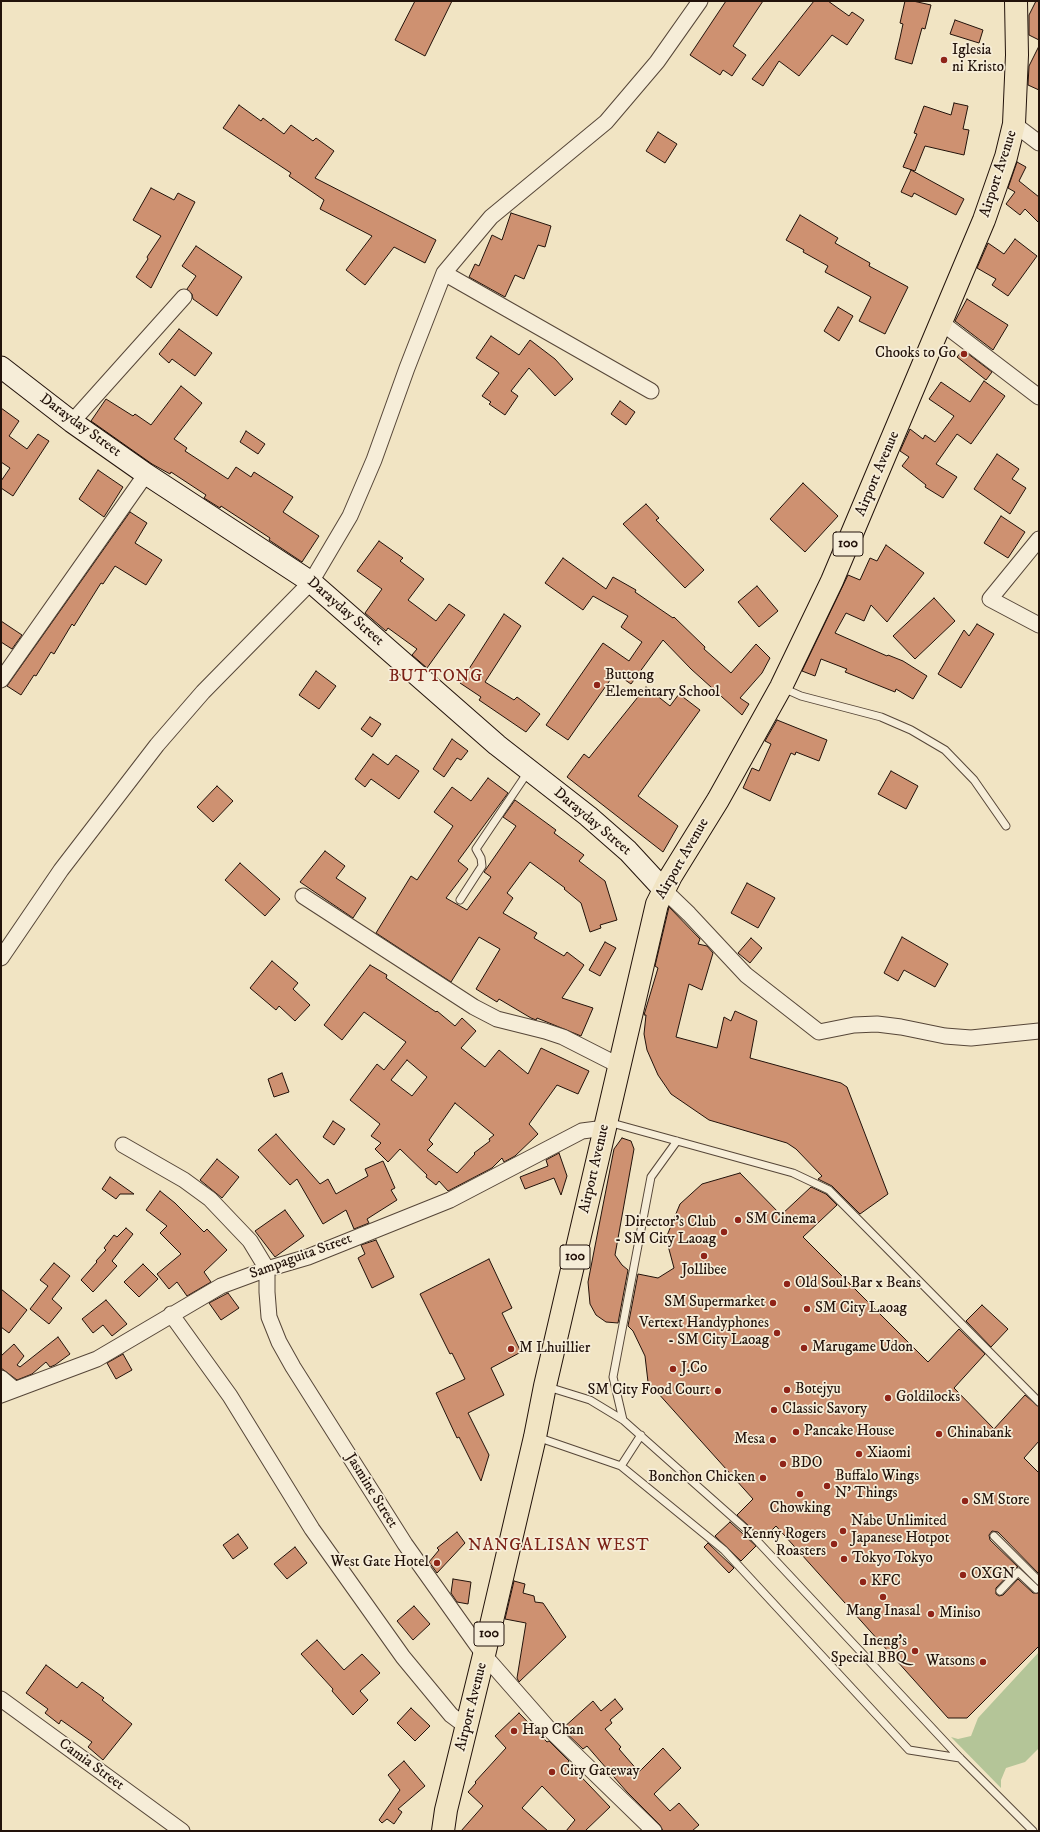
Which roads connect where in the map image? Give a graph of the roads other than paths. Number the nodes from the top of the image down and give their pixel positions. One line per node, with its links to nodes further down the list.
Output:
1 (700, 1): 5 (street)
2 (1016, 1): 3 (main road, Airport Avenue / 100)
3 (1014, 124): 4 (street); 7 (main road, Airport Avenue / 100)
4 (1039, 143)
5 (444, 273): 9 (street); 14 (street)
6 (184, 296): 11 (street)
7 (942, 323): 10 (street); 17 (main road, Airport Avenue / 100)
8 (1, 367): 11 (street, Darayday Street)
9 (651, 391)
10 (1039, 397)
11 (72, 422): 12 (street, Darayday Street)
12 (146, 474): 14 (street, Darayday Street); 16 (street)
13 (1039, 539): 15 (street)
14 (311, 582): 18 (street, Darayday Street); 23 (street)
15 (1039, 625)
16 (1, 680)
17 (781, 687): 19 (lane); 20 (main road, Airport Avenue / 100)
18 (529, 770): 20 (street, Darayday Street); 22 (lane)
19 (1006, 826)
20 (664, 890): 24 (street); 25 (main road, Airport Avenue / 100)
21 (303, 896): 25 (street)
22 (460, 900)
23 (1, 958)
24 (1039, 1031)
25 (620, 1066): 26 (main road, Airport Avenue / 100)
26 (606, 1124): 27 (lane); 29 (street, Sampaguita Street); 32 (main road, Airport Avenue / 100)
27 (677, 1141): 34 (lane); 35 (lane)
28 (123, 1145): 29 (street)
29 (267, 1269): 30 (street, Sampaguita Street); 43 (street, Jasmine Street)
30 (171, 1314): 33 (street, Sampaguita Street); 45 (street)
31 (1, 1378): 33 (street)
32 (545, 1386): 35 (lane); 37 (main road, Airport Avenue / 100)
33 (7, 1392)
34 (1039, 1402)
35 (623, 1420): 36 (lane)
36 (641, 1435): 38 (lane); 46 (lane)
37 (535, 1437): 38 (lane); 43 (main road, Airport Avenue / 100)
38 (621, 1466): 46 (lane)
39 (994, 1536): 40 (lane)
40 (1039, 1581)
41 (1036, 1589): 42 (lane)
42 (1000, 1591)
43 (484, 1655): 45 (main road, Airport Avenue / 100); 49 (street, Jasmine Street)
44 (1, 1699): 47 (street, Camia Street)
45 (467, 1727): 48 (main road, Airport Avenue / 100)
46 (960, 1758): 50 (lane)
47 (182, 1831)
48 (443, 1831)
49 (654, 1831)
50 (1033, 1831)

